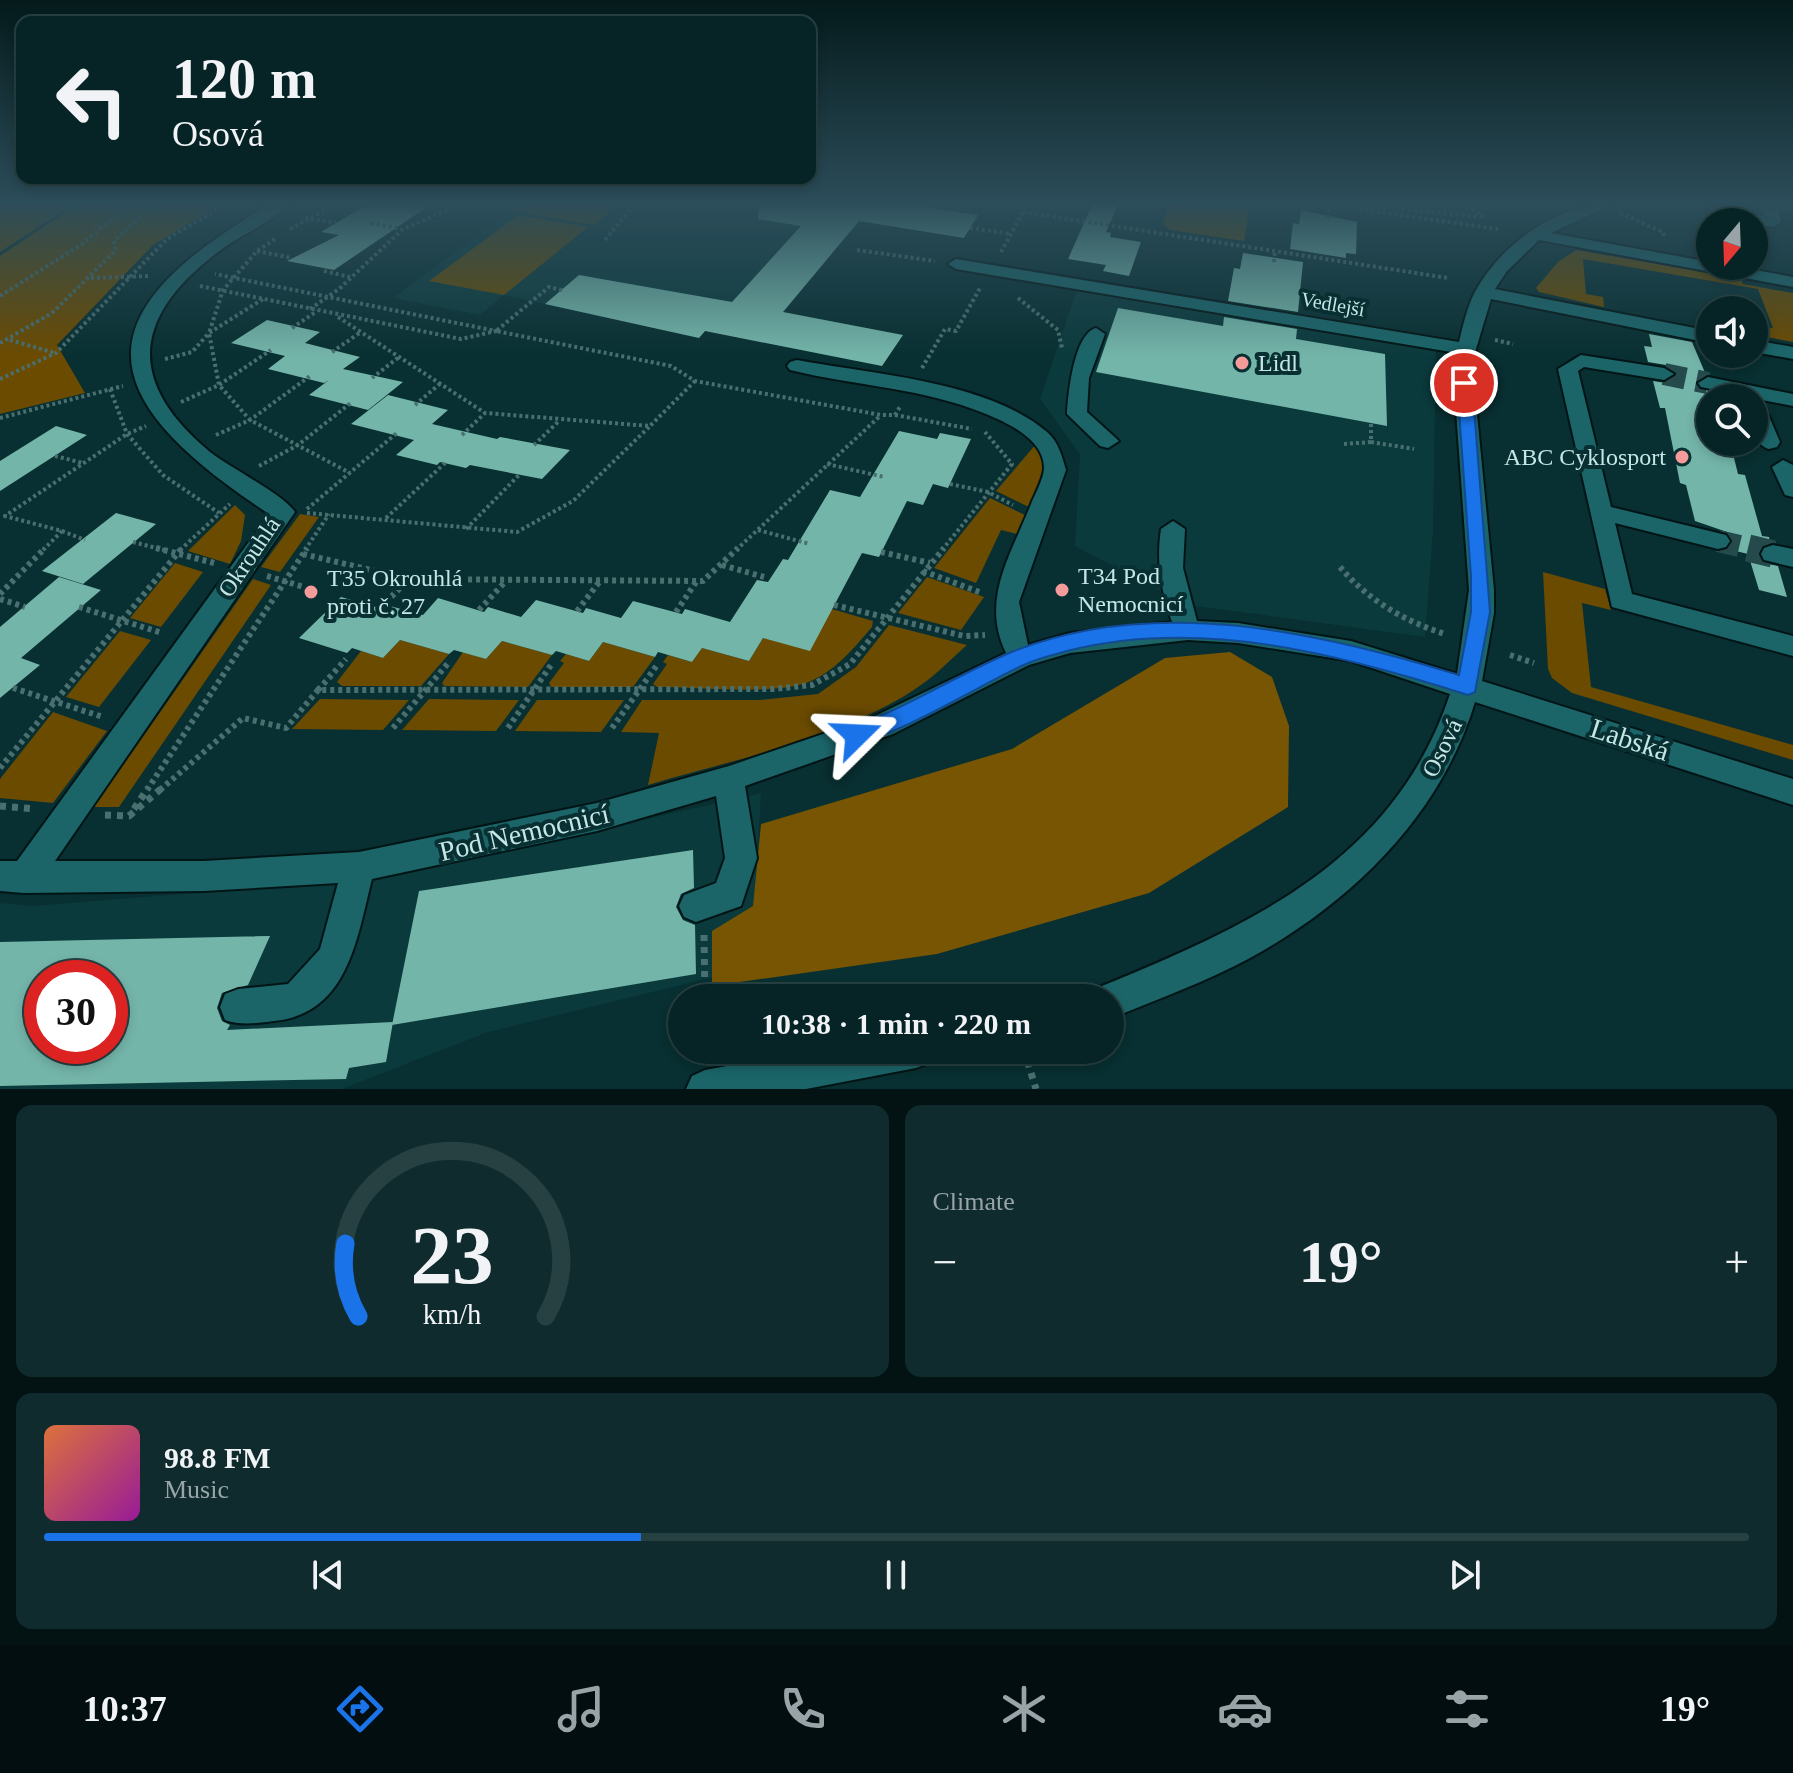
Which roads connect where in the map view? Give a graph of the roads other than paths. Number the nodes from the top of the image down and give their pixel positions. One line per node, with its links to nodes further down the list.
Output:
1 (206, 256): 31 (street, Okrouhlá)
2 (1511, 256): 6 (street, Osová)
3 (1650, 256): 5 (street)
4 (956, 264): 9 (street, Vedlejší)
5 (1793, 282)
6 (1483, 292): 8 (street); 9 (street, Osová)
7 (1096, 334): 18 (street)
8 (1696, 334)
9 (1465, 349): 27 (street, Osová)
10 (1768, 349): 11 (street)
11 (1793, 353)
12 (797, 366): 25 (street)
13 (1664, 374): 21 (street)
14 (1708, 383): 15 (street)
15 (1711, 384)
16 (1768, 398): 17 (street)
17 (1793, 400)
18 (1108, 441)
19 (1783, 467): 20 (street)
20 (1793, 490)
21 (1601, 512): 23 (street); 26 (street)
22 (1173, 529): 24 (street)
23 (1718, 541)
24 (1188, 630): 25 (street, Pod Nemocnicí); 27 (street, Pod Nemocnicí)
25 (1015, 646): 28 (street, Pod Nemocnicí)
26 (1793, 646)
27 (1468, 686): 29 (street, Labská); 33 (street, Osová)
28 (729, 779): 30 (street, Pod Nemocnicí); 32 (street)
29 (1793, 792)
30 (359, 867): 31 (street, Pod Nemocnicí); 34 (street)
31 (12, 877)
32 (700, 904)
33 (1124, 995)
34 (238, 1007)
35 (840, 1064): 36 (street)
36 (705, 1089)

